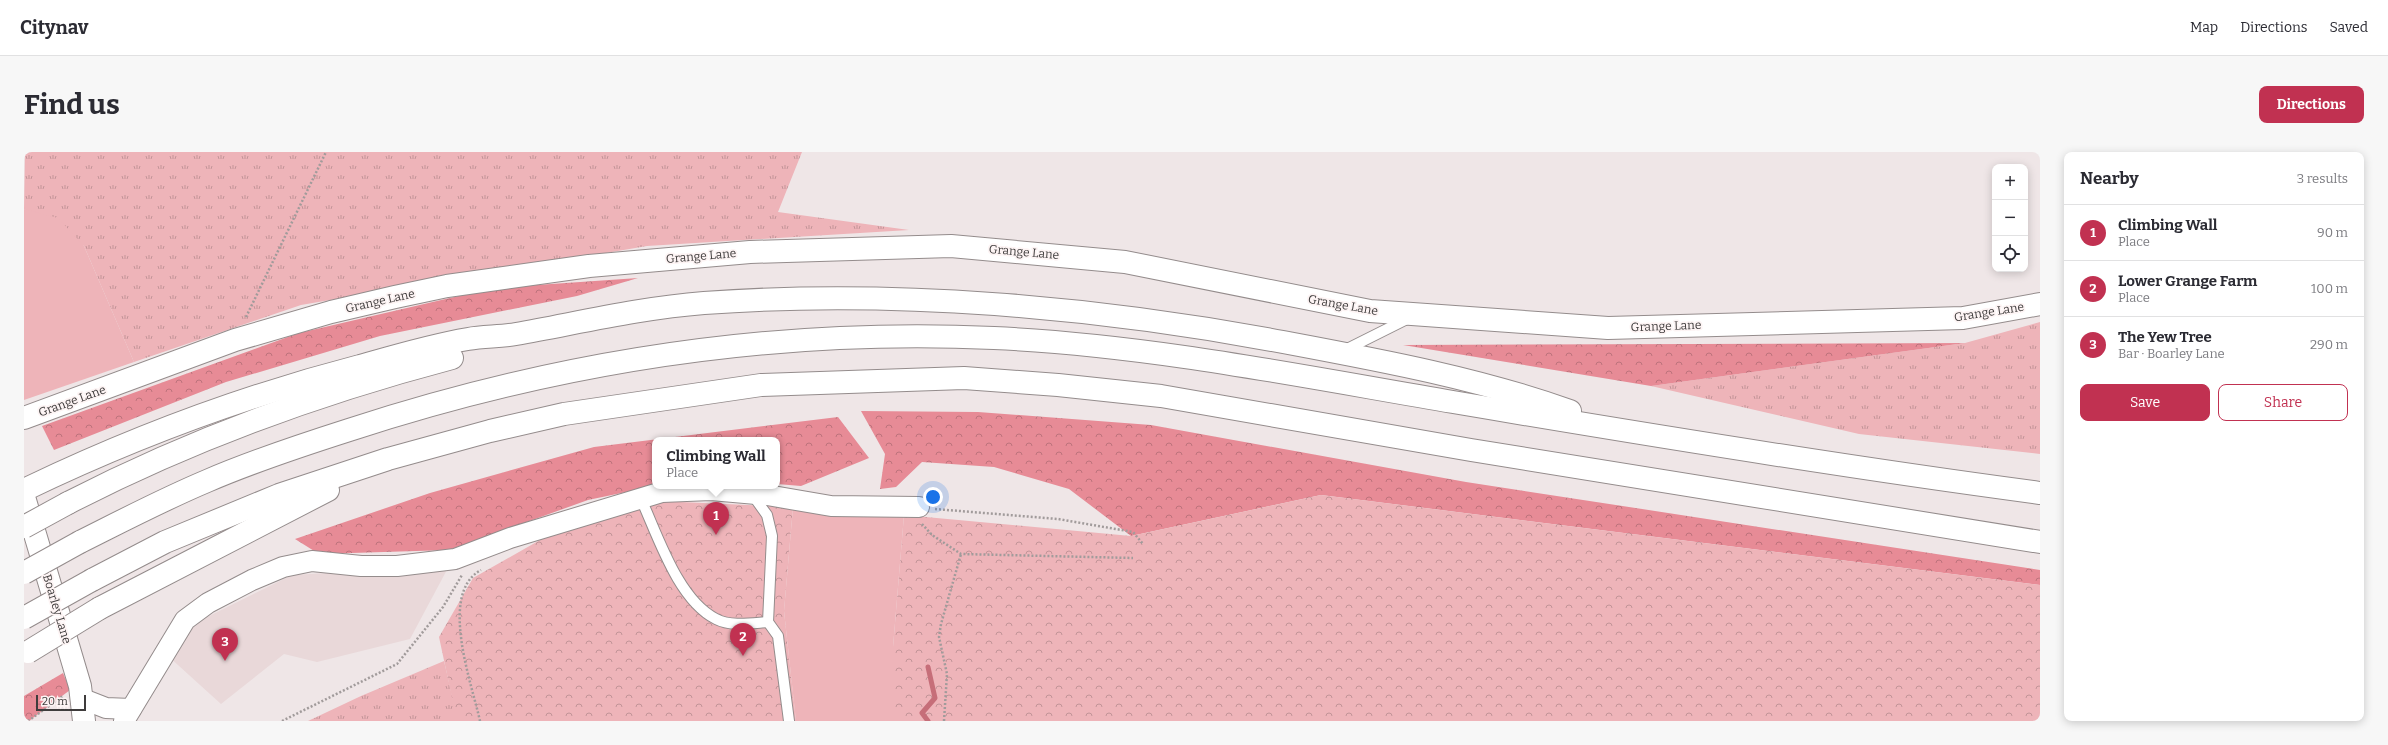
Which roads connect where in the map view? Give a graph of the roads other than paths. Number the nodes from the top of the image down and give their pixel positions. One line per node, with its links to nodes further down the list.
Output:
1 (2040, 304): 2 (main road, Grange Lane)
2 (1416, 314): 4 (lane); 5 (main road, Grange Lane)
3 (513, 335): 4 (main road); 8 (main road); 14 (main road, bridge)
4 (1339, 352): 6 (main road)
5 (24, 418)
6 (1618, 428): 9 (main road); 16 (main road, bridge)
7 (388, 459): 15 (main road); 17 (main road, bridge); 19 (main road, bridge)
8 (24, 490)
9 (2040, 493)
10 (752, 494): 12 (street); 13 (street); 18 (lane)
11 (24, 497): 20 (main road, Boarley Lane)
12 (640, 499): 18 (lane); 21 (street)
13 (913, 507)
14 (24, 528)
15 (2040, 542)
16 (24, 573)
17 (24, 618)
18 (768, 622): 23 (lane)
19 (26, 654)
20 (82, 693): 21 (street); 22 (main road, Boarley Lane)
21 (127, 715)
22 (84, 721)
23 (789, 721)

